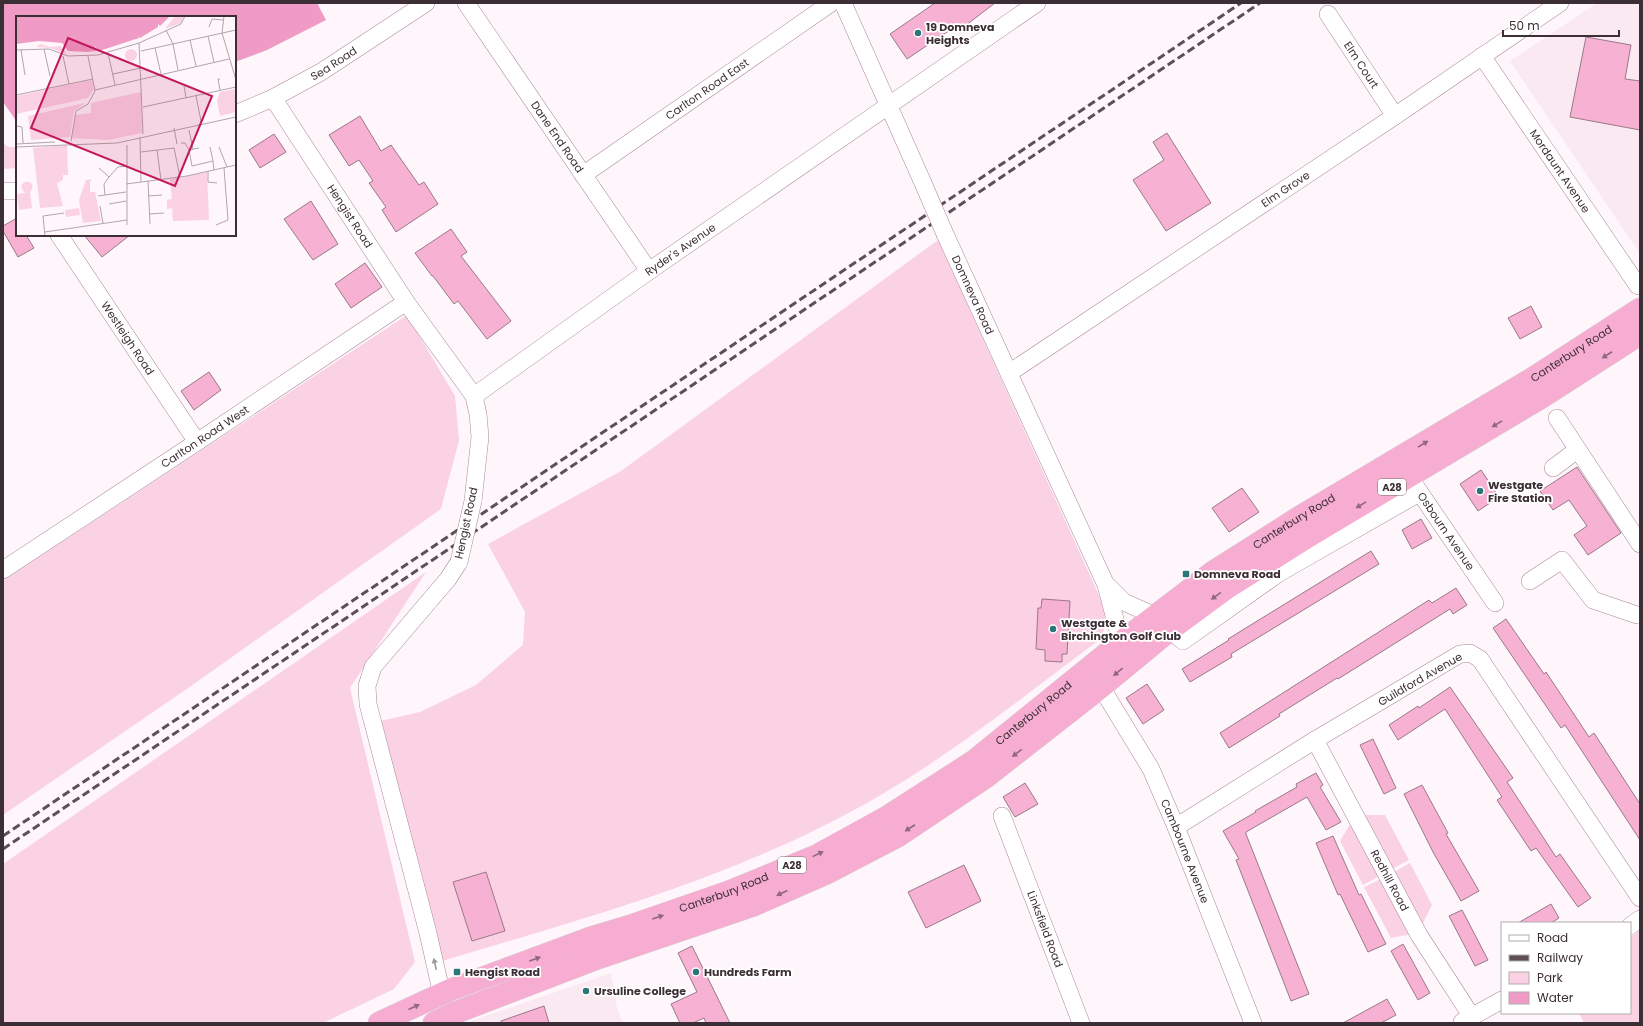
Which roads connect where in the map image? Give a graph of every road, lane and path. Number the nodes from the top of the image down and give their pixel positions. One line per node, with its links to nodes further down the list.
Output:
1 (426, 3): 9 (street, Sea Road)
2 (466, 3): 13 (street, Dane End Road)
3 (831, 3): 13 (street, Carlton Road East)
4 (843, 3): 10 (street, Domneva Road)
5 (1037, 3): 10 (street, Ryder's Avenue)
6 (1560, 3): 8 (street, Elm Grove)
7 (1328, 14): 12 (street, Elm Court)
8 (1482, 56): 12 (street, Elm Grove); 18 (street, Mordaunt Avenue)
9 (273, 98): 11 (street, Sea Road); 19 (street, Hengist Road)
10 (888, 105): 17 (street, Ryder's Avenue); 22 (street, Domneva Road, bridge)
11 (236, 114)
12 (1395, 116): 22 (street, Elm Grove)
13 (583, 175): 17 (street, Dane End Road)
14 (3, 191): 15 (street)
15 (16, 191)
16 (60, 236): 25 (street, Westleigh Road)
17 (649, 271): 23 (street, Ryder's Avenue)
18 (1638, 286)
19 (406, 302): 23 (street, Hengist Road); 25 (street, Carlton Road West)
20 (1640, 309): 28 (highway, Canterbury Road / A28, one-way to 20)
21 (1640, 334): 28 (highway, Canterbury Road / A28, one-way to 28)
22 (1009, 373): 32 (street, Domneva Road)
23 (474, 396): 44 (street, Hengist Road, one-way to 23, bridge)
24 (1557, 418): 26 (street)
25 (197, 442): 30 (street, Carlton Road West)
26 (1577, 450): 27 (street); 29 (street)
27 (1553, 468)
28 (1409, 476): 33 (street, Osbourn Avenue); 35 (highway, Canterbury Road / A28); 35 (street, Canterbury Road)
29 (1640, 544)
30 (3, 570)
31 (1530, 580): 34 (street)
32 (1106, 585): 35 (street, Domneva Road); 36 (street, Domneva Road)
33 (1495, 603)
34 (1639, 617)
35 (1162, 623): 36 (highway, Canterbury Road / A28); 37 (highway, Canterbury Road / A28, one-way to 37)
36 (1121, 642): 44 (highway, Canterbury Road / A28, one-way to 36)
37 (1101, 687): 40 (street, Cambourne Avenue); 49 (highway, Canterbury Road / A28, one-way to 49)
38 (1315, 740): 40 (street, Guildford Avenue); 41 (street, Guildford Avenue); 46 (street, Redhill Road)
39 (1002, 816): 47 (street, Linksfield Road)
40 (1176, 827): 50 (street, Cambourne Avenue)
41 (1640, 898)
42 (1640, 919): 43 (street)
43 (1631, 925)
44 (442, 995): 48 (highway, Canterbury Road / A28, one-way to 44)
45 (1501, 1001): 46 (street)
46 (1466, 1020)
47 (1077, 1022)
48 (379, 1023)
49 (434, 1023)
50 (1253, 1023)

